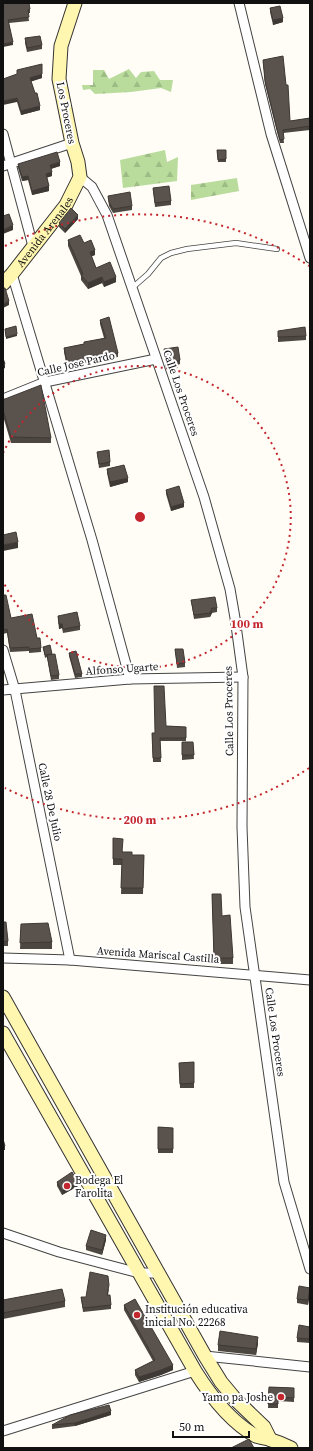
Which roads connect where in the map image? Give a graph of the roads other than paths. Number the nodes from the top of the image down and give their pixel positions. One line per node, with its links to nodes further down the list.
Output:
1 (75, 3): 4 (main road, Los Proceres)
2 (239, 3): 9 (street)
3 (3, 134): 5 (street)
4 (72, 143): 5 (street); 6 (main road, Los Proceres)
5 (7, 165): 7 (street)
6 (80, 176): 7 (main road, Avenida Arenales); 12 (street, Calle Los Proceres)
7 (34, 246): 10 (main road, Avenida Arenales)
8 (277, 249): 12 (lane)
9 (310, 258)
10 (12, 274): 11 (main road, Avenida Arenales); 14 (street)
11 (3, 284)
12 (132, 288): 13 (street, Calle Los Proceres)
13 (156, 359): 14 (street, Calle Jose Pardo); 17 (street, Calle Los Proceres)
14 (45, 382): 15 (street, Calle Jose Pardo); 18 (street)
15 (3, 399)
16 (3, 650): 20 (street, Calle 28 De Julio)
17 (242, 677): 18 (street, Alfonso Ugarte); 23 (street, Calle Los Proceres)
18 (130, 679): 20 (street, Alfonso Ugarte)
19 (3, 690): 20 (street, Alfonso Ugarte)
20 (15, 690): 22 (street, Calle 28 De Julio)
21 (3, 958): 22 (street, Avenida Mariscal Castilla)
22 (70, 960): 23 (street, Avenida Mariscal Castilla)
23 (255, 974): 24 (street, Avenida Mariscal Castilla); 28 (street, Calle Los Proceres)
24 (310, 980)
25 (3, 997): 30 (main road)
26 (3, 1034): 29 (main road)
27 (3, 1233): 29 (street)
28 (310, 1269)
29 (139, 1273): 30 (street); 33 (main road)
30 (157, 1273): 31 (main road)
31 (205, 1356): 32 (street); 35 (main road)
32 (310, 1367)
33 (195, 1371): 34 (street); 35 (main road)
34 (3, 1431)
35 (276, 1443): 36 (main road)
36 (292, 1448)

